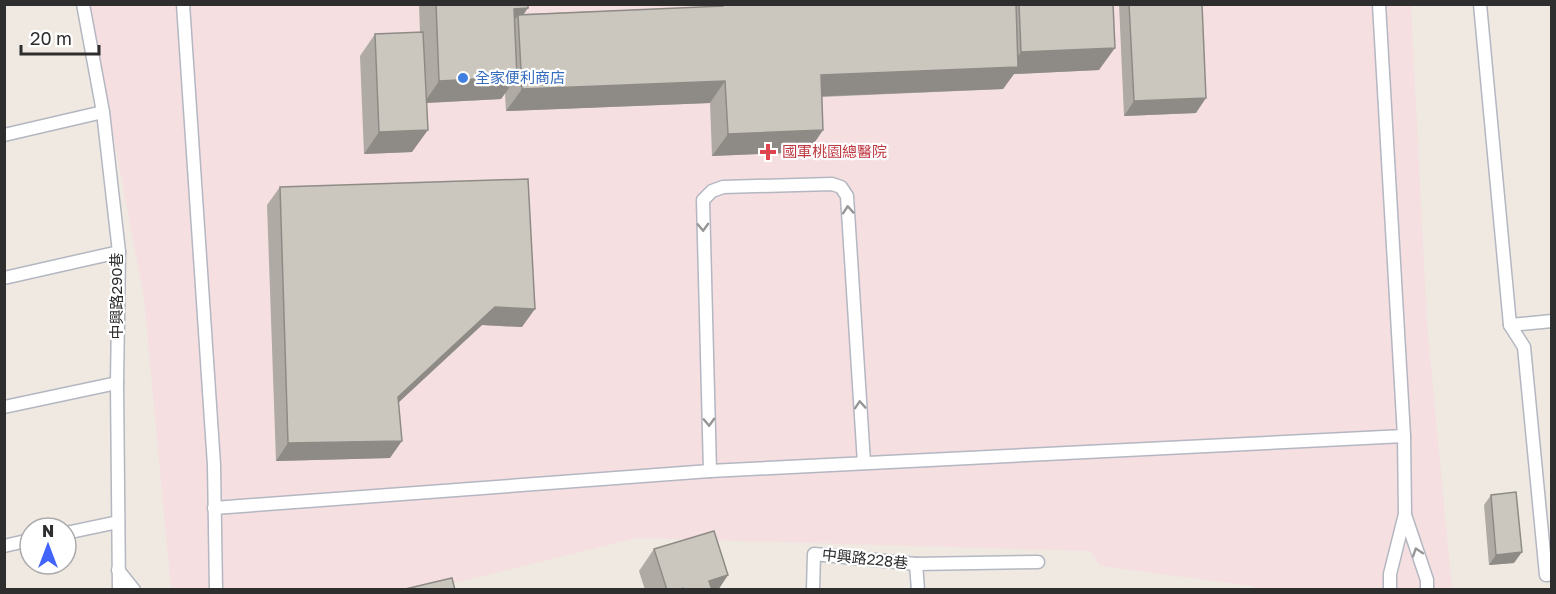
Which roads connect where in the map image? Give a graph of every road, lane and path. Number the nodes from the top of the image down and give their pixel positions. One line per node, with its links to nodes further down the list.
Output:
1 (83, 4): 5 (lane, 中興路290巷)
2 (183, 4): 16 (lane)
3 (1379, 4): 13 (lane)
4 (1480, 4): 10 (lane)
5 (103, 112): 6 (lane); 7 (lane, 中興路290巷)
6 (4, 135)
7 (118, 252): 8 (lane); 11 (lane, 中興路290巷)
8 (4, 278)
9 (1551, 321): 10 (lane)
10 (1510, 325): 23 (lane)
11 (117, 383): 12 (lane); 18 (lane, 中興路290巷)
12 (4, 407)
13 (1404, 436): 14 (lane); 17 (lane)
14 (864, 463): 15 (lane); 15 (lane, one-way to 15)
15 (710, 471): 16 (lane)
16 (214, 508): 26 (lane)
17 (1405, 514): 29 (lane); 30 (lane, one-way to 17)
18 (118, 522): 19 (lane); 22 (lane, 中興路290巷)
19 (78, 530)
20 (1038, 562): 21 (lane)
21 (916, 564): 27 (lane, 中興路228巷); 28 (lane)
22 (118, 570): 24 (lane, 中興路290巷); 25 (lane)
23 (1551, 574)
24 (119, 590)
25 (134, 590)
26 (216, 590)
27 (813, 590)
28 (918, 590)
29 (1390, 590)
30 (1427, 590)

